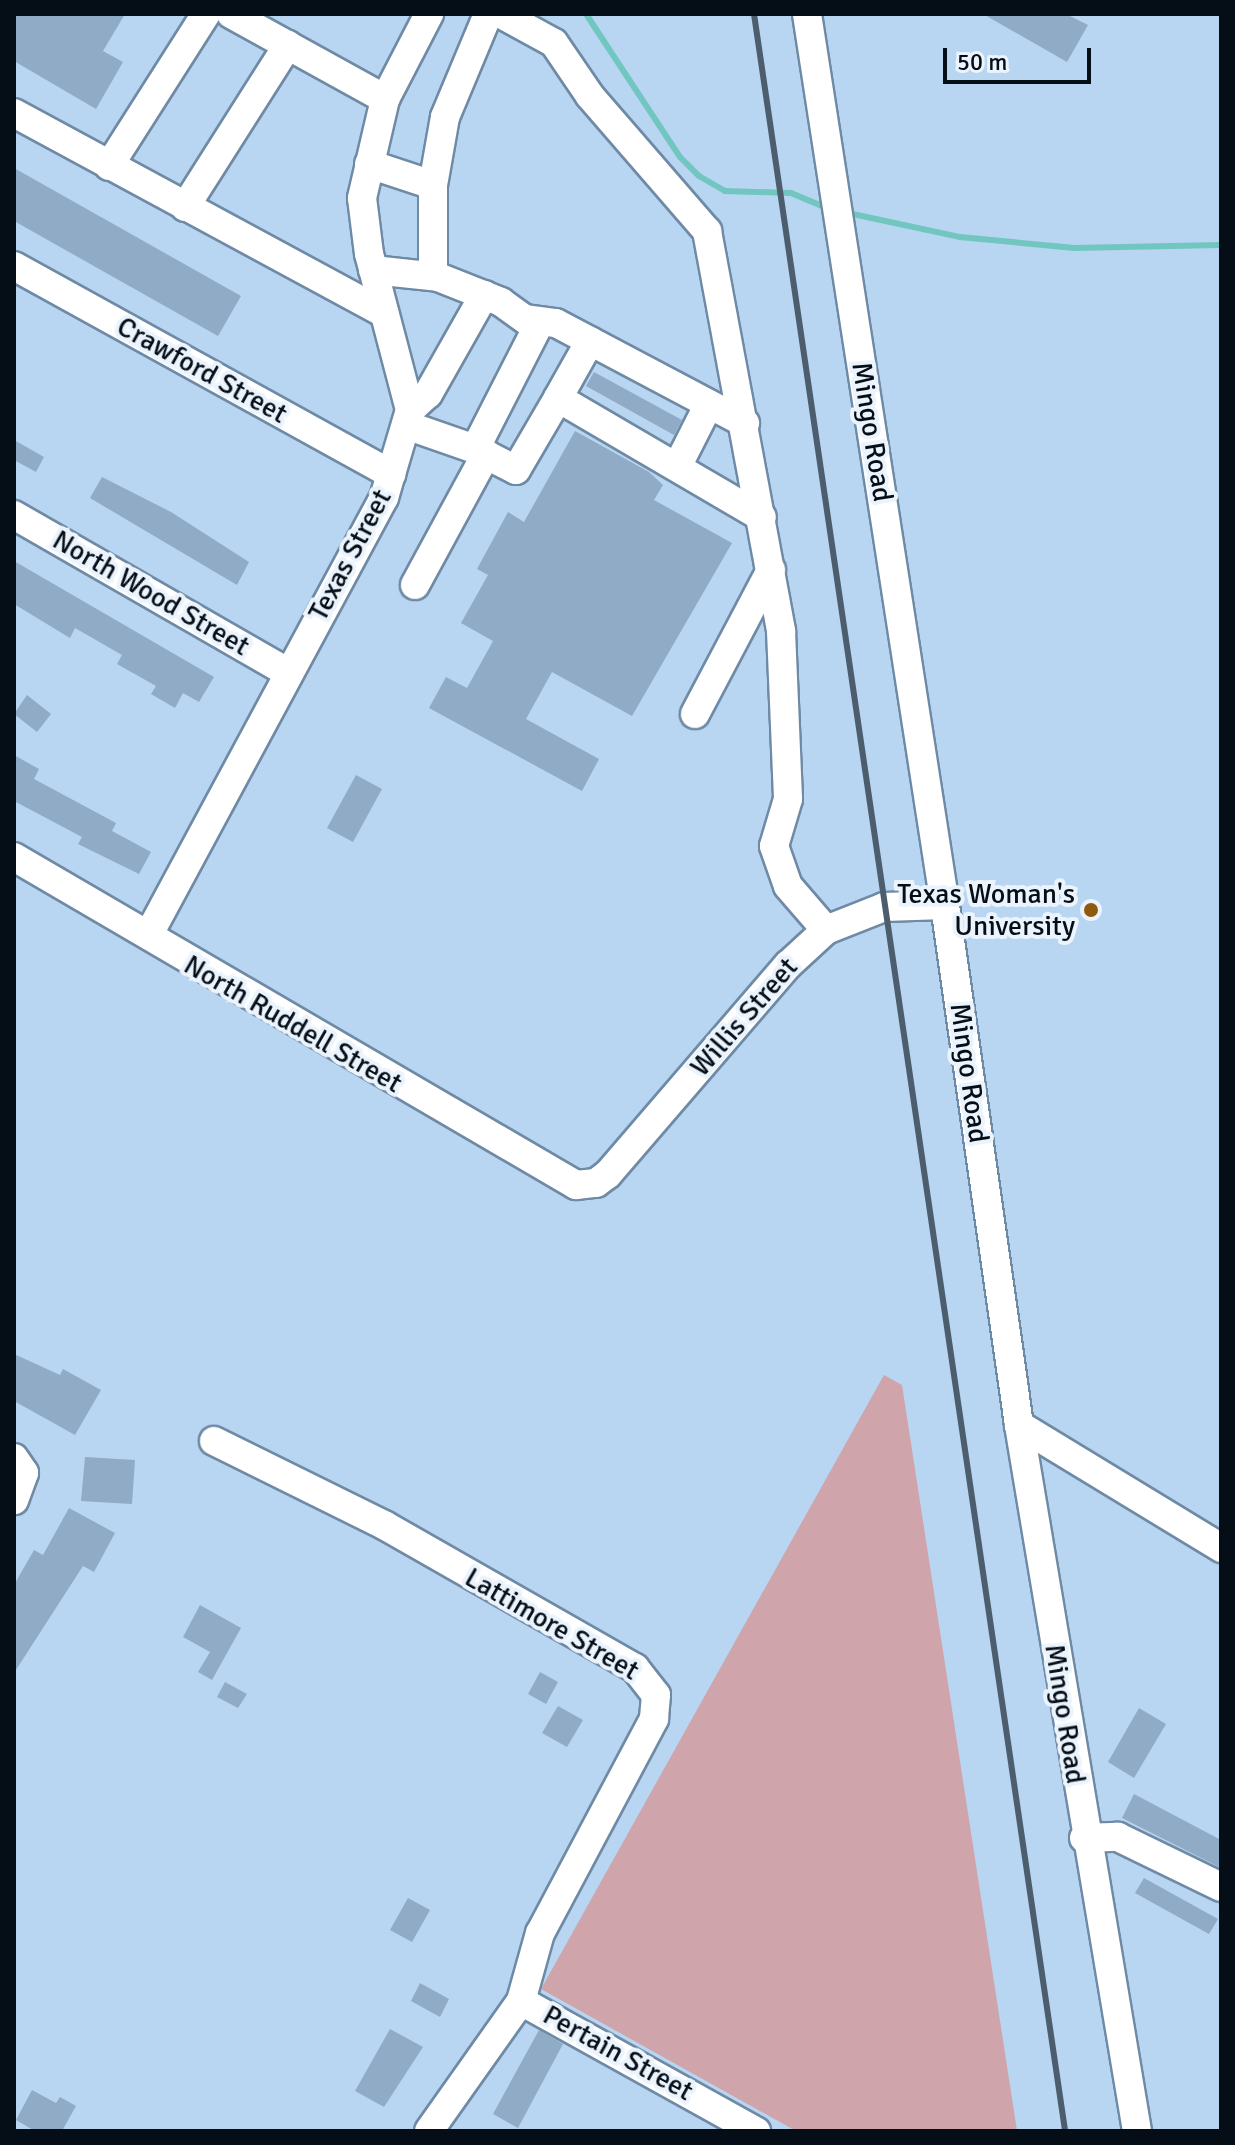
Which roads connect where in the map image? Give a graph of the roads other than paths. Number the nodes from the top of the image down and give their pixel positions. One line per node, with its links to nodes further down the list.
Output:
1 (206, 14): 11 (street)
2 (429, 14): 8 (street)
3 (488, 14): 12 (street)
4 (501, 14): 24 (street)
5 (807, 14): 35 (street, Mingo Road)
6 (239, 16): 7 (street)
7 (288, 45): 8 (street); 13 (street)
8 (385, 99): 10 (street)
9 (14, 113): 11 (street)
10 (369, 164): 12 (street); 15 (street)
11 (109, 166): 13 (street)
12 (433, 185): 16 (street)
13 (185, 207): 18 (street)
14 (14, 266): 27 (street, Crawford Street)
15 (373, 270): 16 (street); 18 (street)
16 (433, 276): 17 (street)
17 (484, 295): 19 (street); 23 (street)
18 (384, 313): 23 (street)
19 (526, 319): 20 (street); 25 (street)
20 (590, 341): 21 (street); 22 (street)
21 (558, 398): 25 (street); 26 (street)
22 (709, 404): 24 (street); 26 (street)
23 (408, 417): 25 (street); 27 (street, Texas Street)
24 (745, 423): 29 (street)
25 (480, 452): 31 (street)
26 (678, 465): 29 (street)
27 (391, 474): 32 (street, Texas Street)
28 (14, 515): 32 (street, North Wood Street)
29 (762, 517): 30 (street)
30 (771, 570): 33 (street); 36 (street)
31 (415, 585)
32 (287, 672): 37 (street, Texas Street)
33 (695, 714)
34 (14, 857): 37 (street, North Ruddell Street)
35 (945, 905): 36 (street, Willis Street); 39 (street, Mingo Road)
36 (826, 930): 38 (street, Willis Street)
37 (149, 934): 38 (street, North Ruddell Street)
38 (576, 1185)
39 (1019, 1425): 43 (street); 44 (street, Mingo Road)
40 (214, 1441): 46 (street, Lattimore Street)
41 (15, 1458): 42 (street)
42 (14, 1500)
43 (1221, 1548)
44 (1084, 1838): 45 (street); 49 (street, Mingo Road)
45 (1221, 1887)
46 (521, 2001): 47 (street, Lattimore Street); 48 (street, Pertain Street)
47 (429, 2131)
48 (756, 2131)
49 (1137, 2131)

